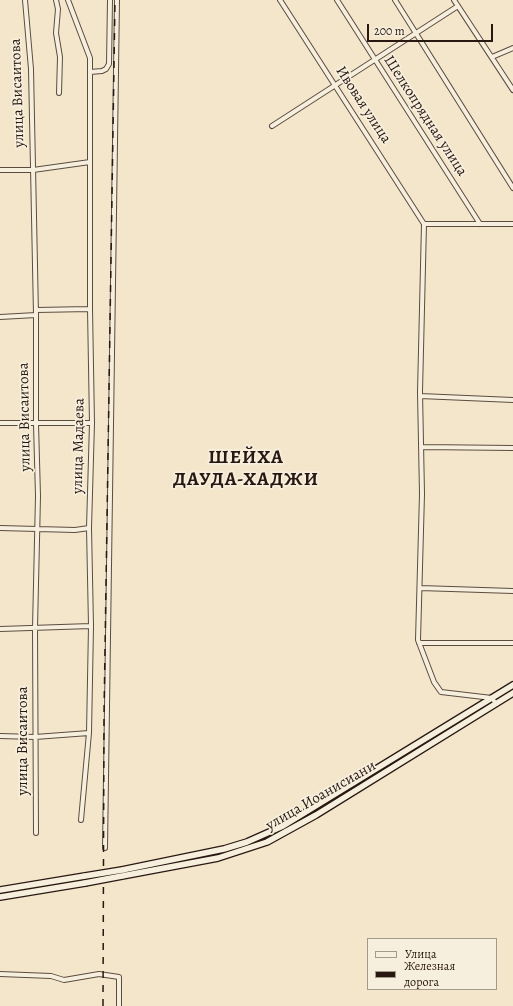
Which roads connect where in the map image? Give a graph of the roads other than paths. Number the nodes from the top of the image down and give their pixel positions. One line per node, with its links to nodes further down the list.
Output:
1 (25, 0): 22 (street, улица Висаитова)
2 (56, 0): 18 (street)
3 (68, 0): 15 (street, улица Мадаева)
4 (110, 0): 15 (street)
5 (117, 0): 57 (street)
6 (280, 0): 16 (street, Ивовая улица)
7 (336, 0): 14 (street, Шелкопрядная улица)
8 (395, 0): 11 (street)
9 (454, 0): 10 (street)
10 (458, 6): 11 (street); 13 (street)
11 (416, 33): 14 (street); 23 (street)
12 (513, 48): 13 (street)
13 (492, 57): 17 (street)
14 (374, 60): 16 (street); 25 (street, Шелкопрядная улица)
15 (90, 72): 20 (street, улица Мадаева)
16 (336, 86): 19 (street); 24 (street, Ивовая улица)
17 (513, 90)
18 (59, 93)
19 (272, 126)
20 (90, 162): 22 (street); 27 (street, улица Мадаева)
21 (0, 170): 22 (street)
22 (33, 170): 28 (street, улица Висаитова)
23 (513, 188)
24 (424, 224): 25 (street); 31 (street)
25 (480, 224): 26 (street)
26 (513, 224)
27 (90, 309): 28 (street); 33 (street, улица Мадаева)
28 (36, 310): 29 (street, улица Висаитова)
29 (36, 316): 30 (street); 35 (street, улица Висаитова)
30 (0, 317)
31 (420, 396): 32 (street); 36 (street)
32 (513, 400)
33 (92, 423): 35 (street); 39 (street, улица Мадаева)
34 (0, 424): 35 (street)
35 (36, 424): 40 (street, улица Висаитова)
36 (421, 446): 37 (street); 41 (street)
37 (513, 448)
38 (0, 528): 40 (street)
39 (89, 528): 40 (street); 43 (street, улица Мадаева)
40 (37, 529): 44 (street, улица Висаитова)
41 (420, 588): 42 (street); 46 (street)
42 (513, 591)
43 (91, 626): 44 (street); 52 (street, улица Мадаева)
44 (35, 628): 45 (street); 54 (street, улица Висаитова)
45 (0, 629)
46 (419, 643): 47 (street); 50 (street)
47 (513, 643)
48 (513, 685): 50 (main road)
49 (513, 693): 51 (main road, улица Иоанисиани)
50 (492, 698): 51 (street); 58 (main road)
51 (496, 704): 58 (main road, улица Иоанисиани)
52 (89, 733): 54 (street); 55 (street, улица Мадаева)
53 (0, 736): 54 (street)
54 (35, 737): 56 (street, улица Висаитова)
55 (81, 820)
56 (36, 833)
57 (105, 848)
58 (122, 873): 59 (main road, bridge)
59 (85, 880): 60 (main road); 61 (main road)
60 (0, 890)
61 (0, 897)
62 (0, 974): 63 (street)
63 (119, 1006)

